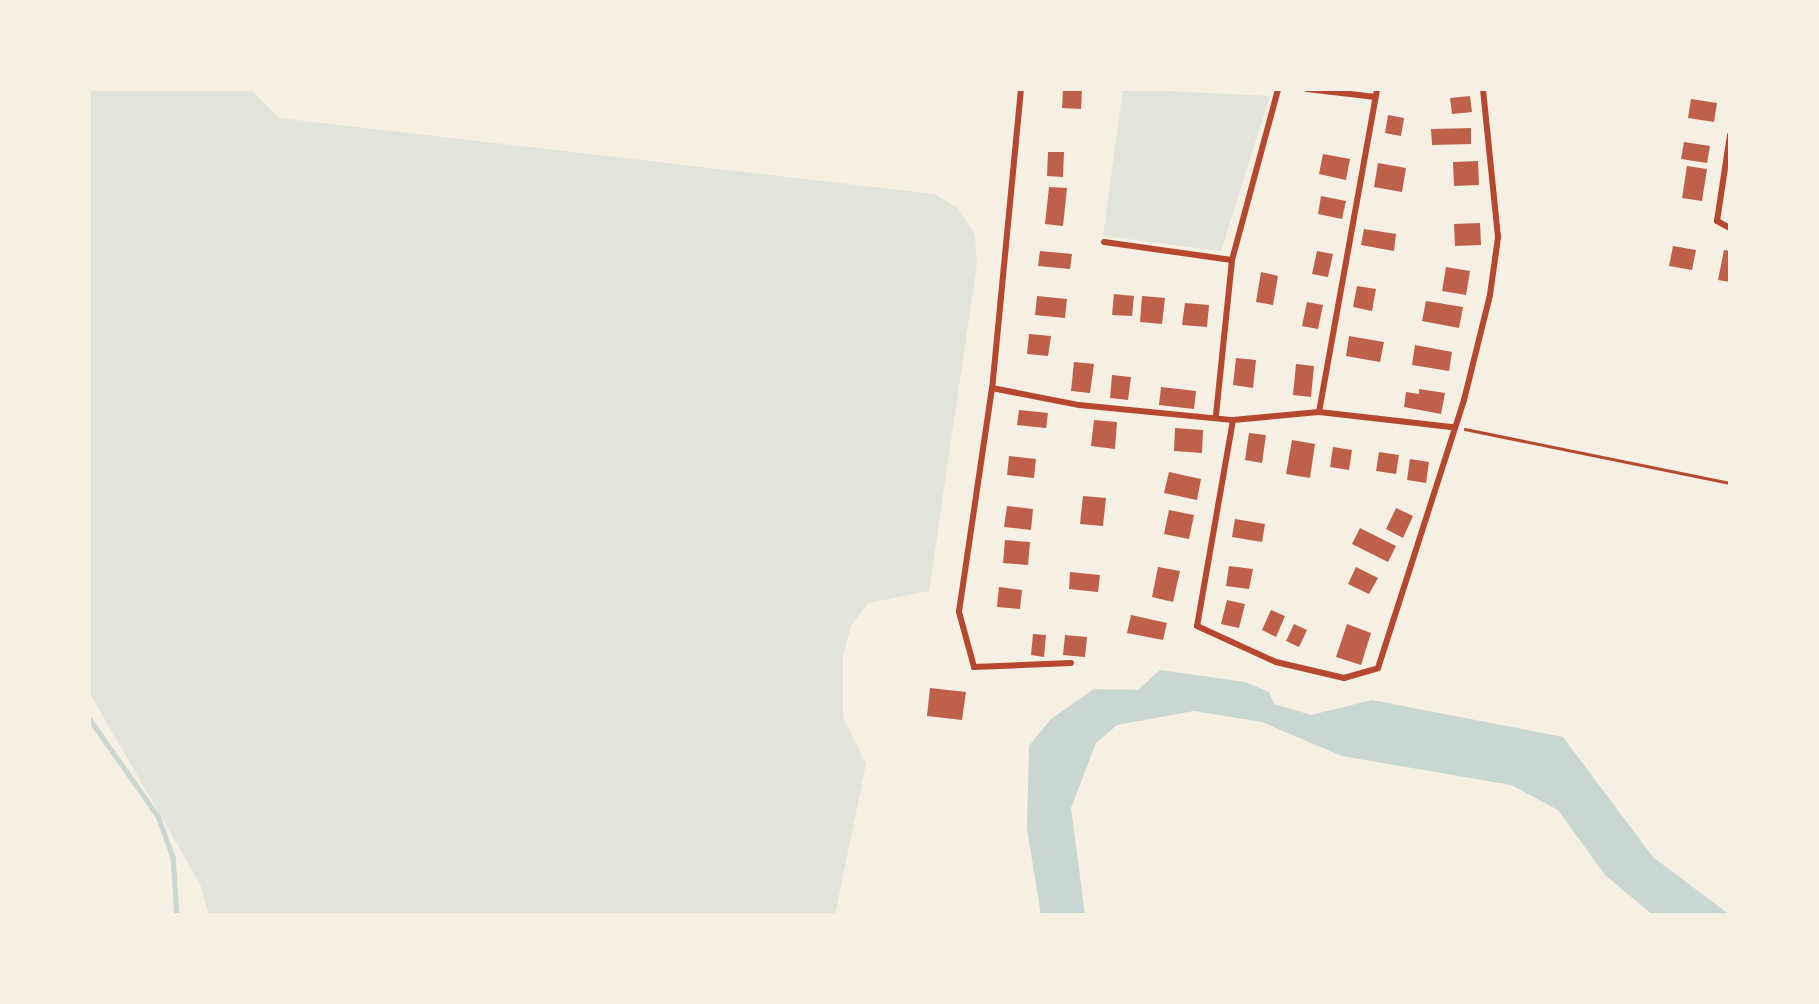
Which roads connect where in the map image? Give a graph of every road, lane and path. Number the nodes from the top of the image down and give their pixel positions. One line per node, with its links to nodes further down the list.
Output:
1 (1021, 89): 10 (street)
2 (1278, 89): 9 (street)
3 (1307, 89): 5 (street)
4 (1483, 89): 14 (street)
5 (1377, 93): 11 (street)
6 (1730, 135): 7 (street)
7 (1730, 228)
8 (1104, 242): 9 (street)
9 (1232, 260): 12 (street)
10 (992, 388): 12 (street); 16 (street)
11 (1319, 412): 13 (street); 14 (street)
12 (1216, 415): 13 (street)
13 (1233, 420): 14 (street)
14 (1451, 426): 15 (path)
15 (1730, 483)
16 (1071, 663)

